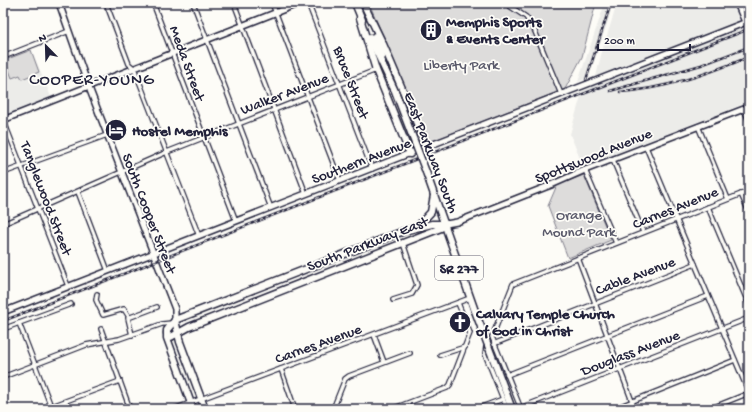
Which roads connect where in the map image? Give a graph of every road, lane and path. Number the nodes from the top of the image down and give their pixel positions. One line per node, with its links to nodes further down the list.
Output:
1 (59, 3): 17 (main road, South Cooper Street)
2 (106, 3): 21 (street)
3 (154, 3): 19 (street, Meda Street)
4 (193, 3): 18 (street)
5 (234, 3): 16 (street)
6 (272, 3): 13 (street)
7 (300, 3): 13 (main road)
8 (308, 3): 23 (street, Bruce Street)
9 (354, 3): 14 (main road, East Parkway South / SR 277)
10 (505, 3): 26 (street)
11 (737, 3): 15 (main road)
12 (365, 6): 25 (main road, East Parkway South / SR 277); 36 (main road)
13 (275, 13): 16 (main road); 27 (street)
14 (360, 18): 22 (main road); 25 (main road, East Parkway South / SR 277)
15 (747, 22): 26 (main road, Southern Avenue)
16 (242, 25): 18 (main road); 29 (street)
17 (69, 31): 20 (street); 24 (main road, South Cooper Street)
18 (207, 40): 19 (main road); 32 (street)
19 (172, 54): 21 (main road); 35 (street, Meda Street)
20 (3, 57)
21 (134, 68): 24 (main road); 38 (street)
22 (376, 70): 23 (street, Walker Avenue); 39 (main road)
23 (340, 84): 27 (street, Walker Avenue); 42 (street, Bruce Street)
24 (88, 86): 30 (main road); 34 (main road, South Cooper Street)
25 (394, 90): 49 (main road, East Parkway South / SR 277, bridge)
26 (561, 94): 36 (main road, Southern Avenue)
27 (307, 97): 29 (street, Walker Avenue); 46 (street)
28 (746, 108): 31 (street); 33 (main road, Spottswood Avenue)
29 (274, 110): 32 (street, Walker Avenue); 50 (street)
30 (3, 120): 41 (street, Tanglewood Street)
31 (749, 121)
32 (238, 123): 35 (street, Walker Avenue); 54 (street)
33 (698, 126): 37 (main road, Spottswood Avenue); 52 (street)
34 (107, 135): 41 (street); 44 (main road, South Cooper Street)
35 (203, 137): 38 (street, Walker Avenue); 58 (street, Meda Street)
36 (427, 147): 39 (main road, Southern Avenue)
37 (646, 147): 40 (main road, Spottswood Avenue); 57 (street)
38 (167, 152): 44 (street, Walker Avenue); 63 (street)
39 (410, 154): 42 (main road, Southern Avenue)
40 (613, 160): 43 (main road, Spottswood Avenue); 62 (street)
41 (22, 166): 45 (street); 55 (street, Tanglewood Street)
42 (372, 169): 46 (main road, Southern Avenue)
43 (585, 170): 60 (main road, Spottswood Avenue, bridge); 65 (street)
44 (121, 172): 48 (street, Walker Avenue); 66 (main road, South Cooper Street)
45 (3, 173)
46 (340, 181): 50 (main road, Southern Avenue)
47 (749, 191): 51 (street, Carnes Avenue)
48 (78, 192): 55 (street, Walker Avenue); 71 (street)
49 (434, 192): 60 (main road, East Parkway South / SR 277); 61 (main road)
50 (306, 194): 54 (main road, Southern Avenue)
51 (741, 194): 52 (street, Carnes Avenue); 56 (street)
52 (728, 199): 53 (street, Carnes Avenue)
53 (708, 207): 57 (street, Carnes Avenue); 81 (street)
54 (271, 208): 58 (main road, Southern Avenue)
55 (38, 209): 59 (street, Walker Avenue); 72 (street, Tanglewood Street)
56 (749, 212)
57 (676, 220): 62 (street, Carnes Avenue); 69 (street)
58 (236, 221): 63 (main road, Southern Avenue)
59 (3, 224)
60 (446, 224): 61 (main road, South Parkway East); 64 (main road, South Parkway East); 75 (main road, SR 277)
61 (415, 228): 67 (main road, South Parkway East)
62 (643, 232): 65 (street, Carnes Avenue)
63 (199, 236): 66 (main road, Southern Avenue)
64 (403, 243): 70 (main road, South Parkway East); 76 (street)
65 (616, 243): 68 (street, Carnes Avenue)
66 (153, 254): 71 (main road, Southern Avenue); 86 (main road, South Cooper Street)
67 (335, 258): 70 (main road); 86 (main road, South Parkway East)
68 (578, 258): 78 (street); 98 (street, Carnes Avenue)
69 (695, 264): 74 (street); 78 (street, Cable Avenue)
70 (339, 268): 93 (main road, South Parkway East)
71 (108, 271): 72 (main road, Southern Avenue)
72 (68, 286): 83 (main road, Southern Avenue)
73 (97, 294): 84 (street)
74 (708, 296): 91 (street); 96 (street)
75 (470, 298): 77 (street, Carnes Avenue); 126 (main road, SR 277, bridge)
76 (393, 300)
77 (458, 303): 95 (street, Carnes Avenue); 99 (street)
78 (595, 303): 96 (street); 98 (street, Cable Avenue)
79 (3, 304): 83 (street)
80 (71, 304): 87 (street)
81 (749, 305)
82 (157, 307): 84 (street)
83 (4, 311)
84 (129, 317): 94 (street)
85 (749, 318): 91 (street, Douglass Avenue)
86 (174, 321): 88 (street); 92 (main road); 93 (main road)
87 (19, 323): 89 (street); 104 (street)
88 (157, 326): 92 (street); 94 (street)
89 (3, 329)
90 (101, 329): 97 (street)
91 (722, 329): 102 (street); 106 (street, Douglass Avenue)
92 (167, 332): 93 (main road); 114 (main road)
93 (178, 334): 111 (main road)
94 (132, 335): 97 (street)
95 (374, 335): 103 (street); 105 (street, Carnes Avenue)
96 (607, 336): 106 (street); 107 (street)
97 (105, 342): 104 (street); 109 (street)
98 (494, 343): 107 (street); 112 (street)
99 (465, 347): 101 (street); 116 (street)
100 (410, 353): 103 (street)
101 (440, 356)
102 (735, 360): 110 (street); 113 (street)
103 (384, 362): 122 (street)
104 (35, 365): 108 (street); 115 (street)
105 (281, 369): 111 (street, Carnes Avenue); 121 (street)
106 (620, 369): 113 (street); 127 (street, Douglass Avenue)
107 (507, 375): 127 (street)
108 (3, 377)
109 (120, 381): 115 (street); 118 (street)
110 (749, 393): 130 (street)
111 (201, 399): 114 (street, Carnes Avenue); 120 (main road)
112 (503, 399): 124 (street); 125 (street)
113 (632, 402): 128 (street); 129 (street)
114 (192, 406): 119 (street, Carnes Avenue)
115 (52, 408): 117 (street)
116 (399, 408): 123 (street)
117 (44, 409)
118 (130, 409)
119 (174, 409)
120 (205, 409)
121 (294, 409)
122 (333, 409)
123 (392, 409)
124 (476, 409)
125 (507, 409)
126 (512, 409)
127 (521, 409)
128 (613, 409)
129 (635, 409)
130 (709, 409)

